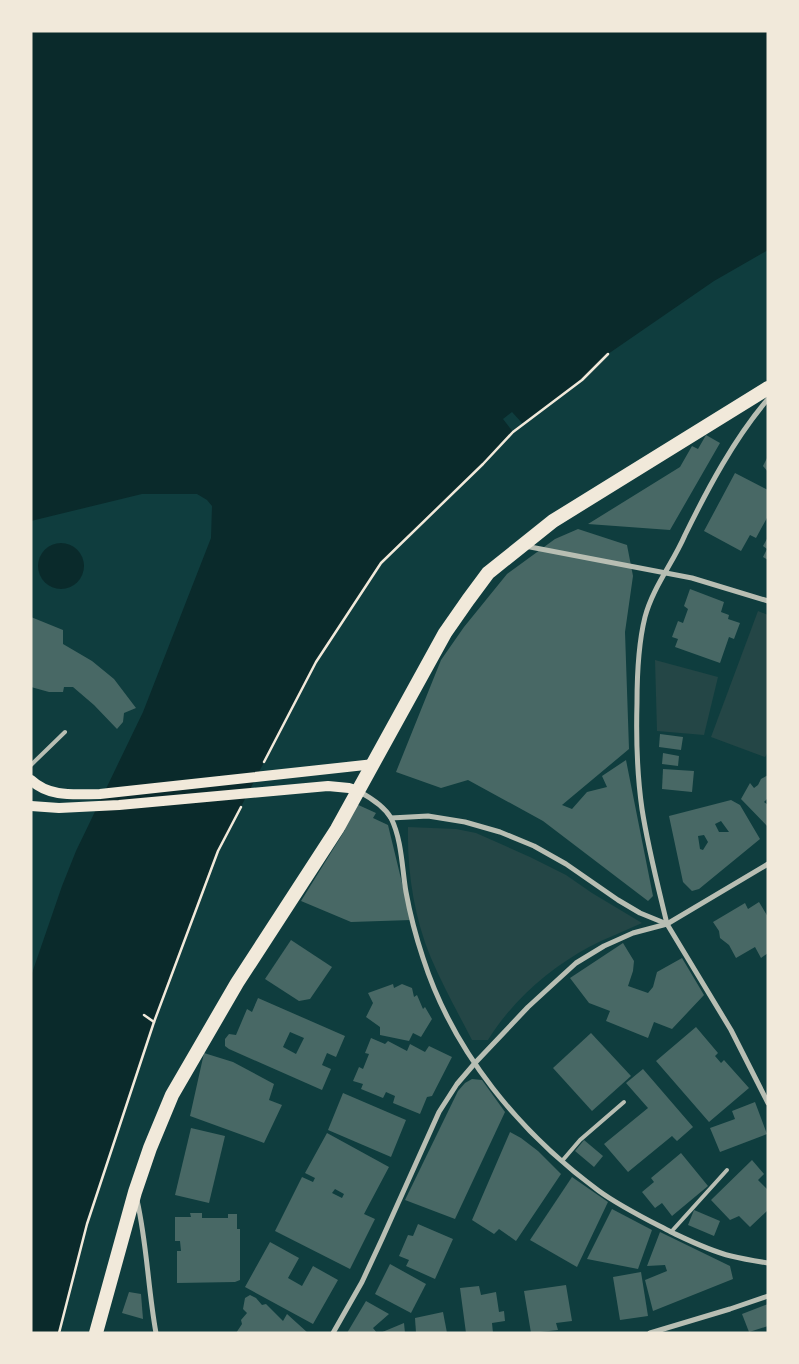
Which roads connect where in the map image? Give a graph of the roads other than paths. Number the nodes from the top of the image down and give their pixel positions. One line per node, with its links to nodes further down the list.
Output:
1 (768, 388): 3 (highway)
2 (768, 399): 4 (street)
3 (522, 545): 4 (street); 7 (highway)
4 (665, 573): 5 (street); 14 (street)
5 (768, 600)
6 (65, 732): 8 (lane)
7 (374, 764): 9 (main road); 10 (highway)
8 (31, 765)
9 (31, 780)
10 (359, 791): 11 (main road); 12 (street); 20 (highway)
11 (31, 806)
12 (391, 818): 14 (street); 15 (street)
13 (768, 864): 14 (street)
14 (667, 924): 15 (street); 17 (street)
15 (475, 1063): 18 (street); 26 (street)
16 (624, 1102): 18 (lane)
17 (768, 1103)
18 (562, 1161): 21 (street)
19 (727, 1170): 21 (lane)
20 (135, 1192): 24 (highway); 25 (street)
21 (671, 1232): 22 (street)
22 (768, 1263)
23 (768, 1296): 27 (street)
24 (96, 1333)
25 (156, 1333)
26 (333, 1333)
27 (650, 1333)

